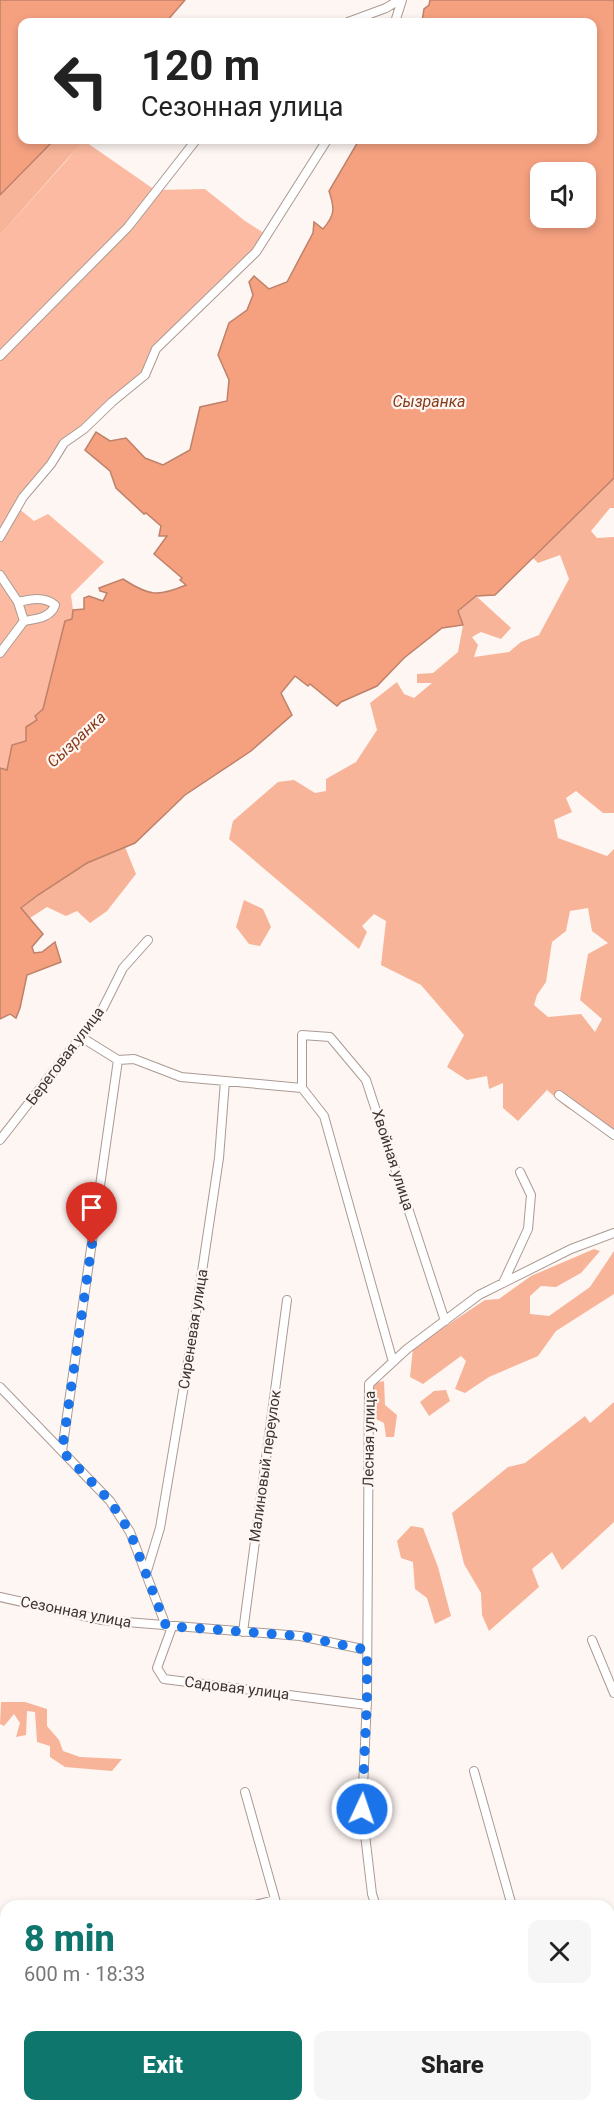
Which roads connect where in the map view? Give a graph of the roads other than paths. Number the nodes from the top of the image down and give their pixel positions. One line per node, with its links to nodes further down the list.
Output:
1 (400, 0): 2 (street); 3 (street)
2 (359, 18)
3 (396, 18)
4 (193, 144): 6 (street)
5 (324, 144): 7 (street)
6 (0, 356)
7 (0, 537)
8 (0, 575): 9 (street)
9 (18, 602): 10 (street); 10 (street)
10 (24, 621): 11 (street)
11 (0, 653)
12 (148, 940): 13 (street, Береговая улица)
13 (81, 1037): 14 (street); 19 (street, Береговая улица)
14 (118, 1059): 15 (street); 27 (street)
15 (225, 1081): 16 (street); 28 (street, Сиреневая улица)
16 (302, 1088): 24 (street, Хвойная улица); 25 (street)
17 (558, 1095): 18 (street)
18 (614, 1135)
19 (0, 1140)
20 (520, 1172): 22 (street)
21 (614, 1233): 22 (street, Лесная улица)
22 (503, 1283): 24 (street, Лесная улица)
23 (287, 1300): 31 (street, Малиновый переулок)
24 (445, 1321): 25 (street, Лесная улица)
25 (393, 1362): 33 (street, Лесная улица)
26 (0, 1387): 27 (street)
27 (62, 1451): 28 (street)
28 (147, 1574): 30 (street)
29 (0, 1597): 30 (street, Сезонная улица)
30 (169, 1627): 31 (street, Сезонная улица); 35 (street, Садовая улица)
31 (243, 1632): 33 (street, Сезонная улица)
32 (592, 1640): 34 (street)
33 (367, 1650): 35 (street, Лесная улица)
34 (614, 1693)
35 (367, 1705): 39 (street, Лесная улица)
36 (474, 1771): 40 (street)
37 (245, 1792): 38 (street)
38 (275, 1900)
39 (375, 1900)
40 (510, 1900)

